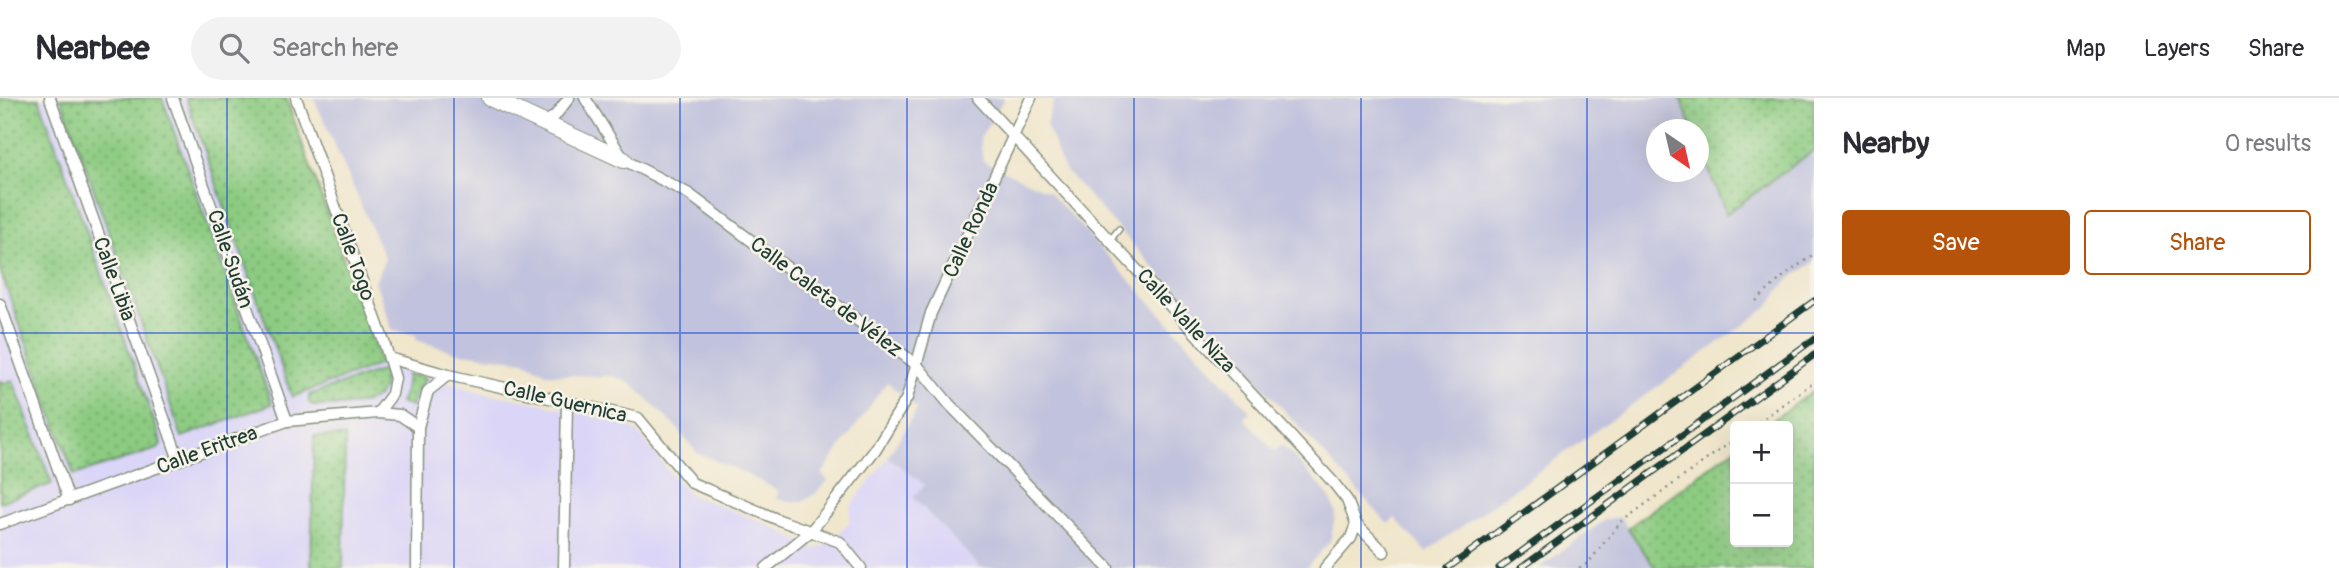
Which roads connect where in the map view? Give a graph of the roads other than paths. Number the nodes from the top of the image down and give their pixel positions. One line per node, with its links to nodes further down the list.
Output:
1 (50, 98): 22 (street, Calle Libia)
2 (173, 98): 20 (street, Calle Sudán)
3 (296, 98): 15 (street, Calle Togo)
4 (489, 98): 9 (street, Calle Caleta de Vélez)
5 (569, 98): 9 (street)
6 (585, 98): 11 (street)
7 (978, 98): 10 (street, Calle Valle Niza)
8 (1031, 98): 10 (street, Calle Ronda)
9 (542, 122): 11 (street, Calle Caleta de Vélez)
10 (1014, 138): 13 (street, Calle Valle Niza); 16 (street, Calle Ronda)
11 (624, 160): 16 (street, Calle Caleta de Vélez)
12 (1119, 229): 13 (lane)
13 (1111, 239): 25 (street, Calle Valle Niza)
14 (0, 304): 23 (street)
15 (389, 358): 17 (street, Calle Guernica); 19 (street, Calle Togo)
16 (917, 365): 26 (street, Calle Ronda); 32 (street, Calle Caleta de Vélez)
17 (449, 375): 18 (street, Calle Guernica); 21 (street)
18 (567, 402): 26 (street, Calle Guernica); 29 (street)
19 (377, 413): 20 (street, Calle Eritrea); 21 (street, Calle Eritrea)
20 (287, 421): 22 (street, Calle Eritrea)
21 (418, 427): 28 (street)
22 (179, 460): 23 (street, Calle Eritrea)
23 (69, 500): 24 (street, Calle Eritrea)
24 (0, 524)
25 (1356, 524): 27 (street, Calle Valle Niza); 33 (street)
26 (811, 531): 30 (street, Calle Ronda); 31 (street, Calle Guernica)
27 (1384, 552)
28 (417, 568)
29 (564, 568)
30 (766, 568)
31 (862, 568)
32 (1108, 568)
33 (1325, 568)

